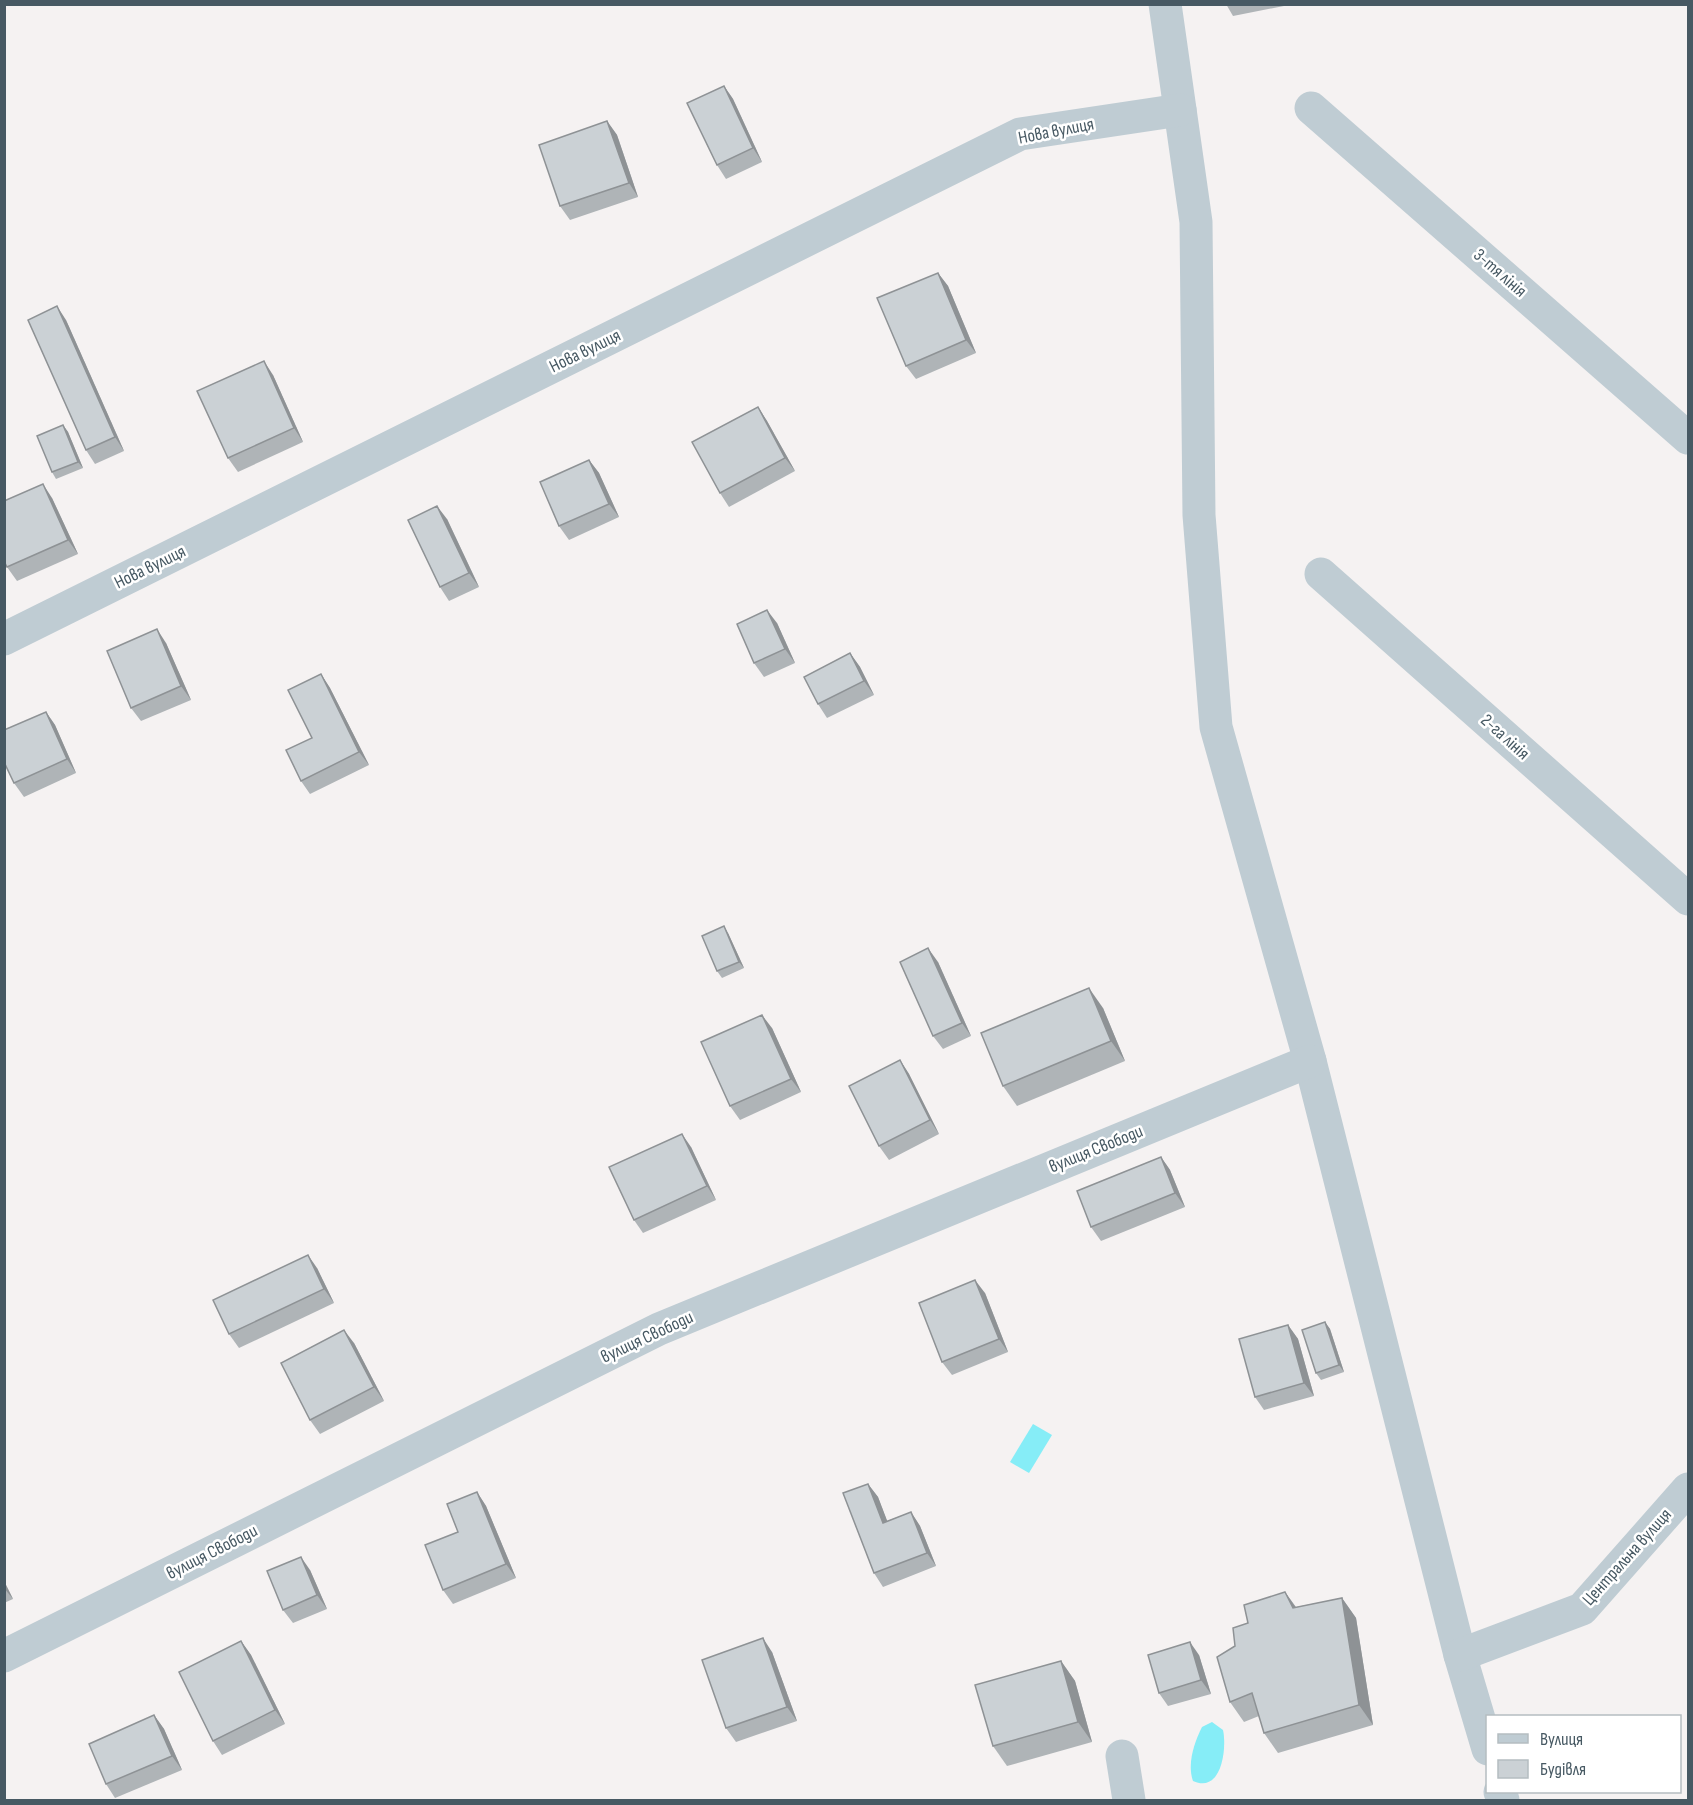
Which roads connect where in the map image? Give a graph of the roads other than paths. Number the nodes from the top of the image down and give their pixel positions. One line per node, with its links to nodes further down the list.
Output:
1 (1165, 4): 3 (street)
2 (1311, 108): 4 (street, 3-тя лінія)
3 (1180, 110): 6 (street, Нова вулиця); 8 (street)
4 (1689, 438)
5 (1322, 574): 7 (street, 2-га лінія)
6 (4, 639)
7 (1689, 899)
8 (1310, 1061): 10 (street); 11 (street, вулиця Свободи)
9 (1689, 1489): 10 (street, Центральна вулиця)
10 (1460, 1655): 12 (street)
11 (4, 1656)
12 (1486, 1742)
13 (1122, 1756): 14 (street)
14 (1129, 1800)

